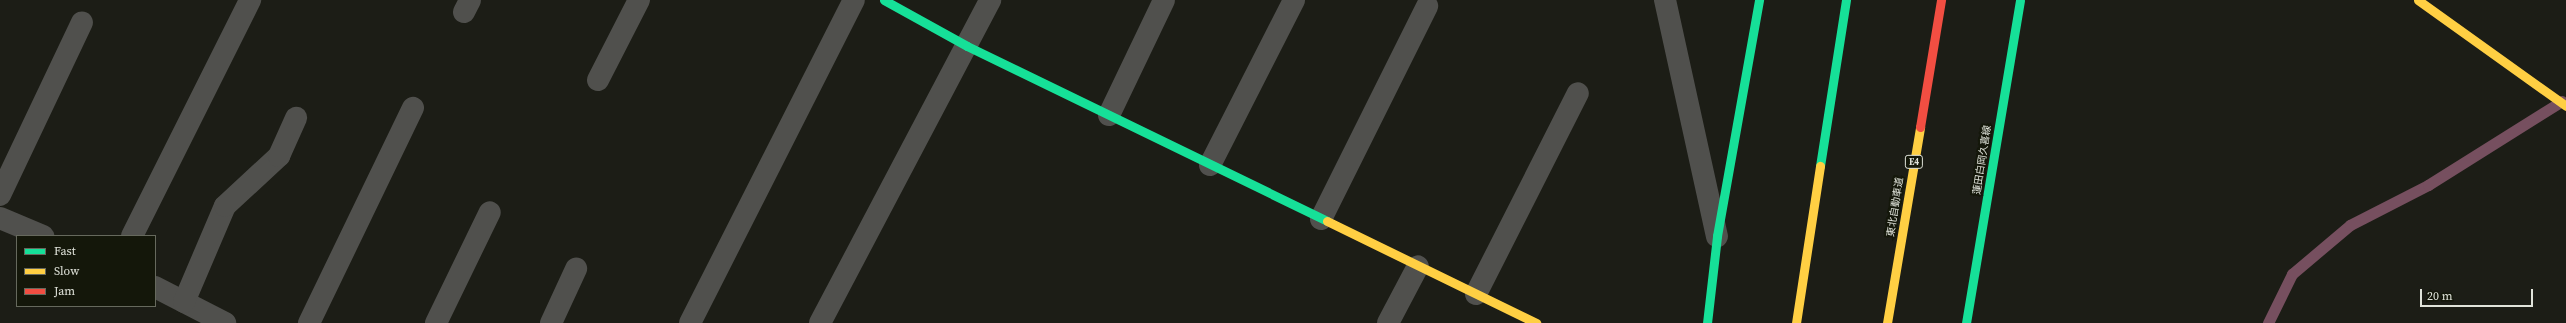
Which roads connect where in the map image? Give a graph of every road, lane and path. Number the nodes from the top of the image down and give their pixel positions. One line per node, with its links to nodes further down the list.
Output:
1 (250, 0): 29 (street)
2 (639, 0): 17 (street)
3 (854, 0): 40 (street)
4 (884, 0): 16 (main road)
5 (990, 0): 16 (street)
6 (1164, 0): 21 (street)
7 (1294, 0): 23 (street)
8 (1665, 0): 30 (street)
9 (1759, 0): 30 (main road)
10 (1846, 0): 45 (main road)
11 (1941, 0): 46 (main road, 東北自動車道 / E4)
12 (2020, 0): 47 (main road, 蓮田白岡久喜線)
13 (2418, 0): 19 (main road)
14 (1427, 6): 27 (street)
15 (82, 22): 24 (street)
16 (967, 46): 21 (main road); 41 (street)
17 (598, 80)
18 (1578, 93): 34 (street)
19 (2566, 106)
20 (413, 108): 37 (street)
21 (1109, 115): 23 (main road)
22 (296, 118): 35 (street)
23 (1210, 165): 27 (main road)
24 (0, 195)
25 (490, 212): 38 (street)
26 (0, 218): 28 (street)
27 (1321, 219): 31 (main road)
28 (40, 235)
29 (132, 235)
30 (1718, 236): 44 (main road)
31 (1418, 266): 34 (main road); 42 (street)
32 (576, 269): 39 (street)
33 (156, 288): 35 (street)
34 (1476, 294): 43 (main road)
35 (184, 302): 36 (street)
36 (225, 323)
37 (309, 323)
38 (436, 323)
39 (550, 323)
40 (690, 323)
41 (820, 323)
42 (1388, 323)
43 (1536, 323)
44 (1708, 323)
45 (1796, 323)
46 (1887, 323)
47 (1966, 323)

